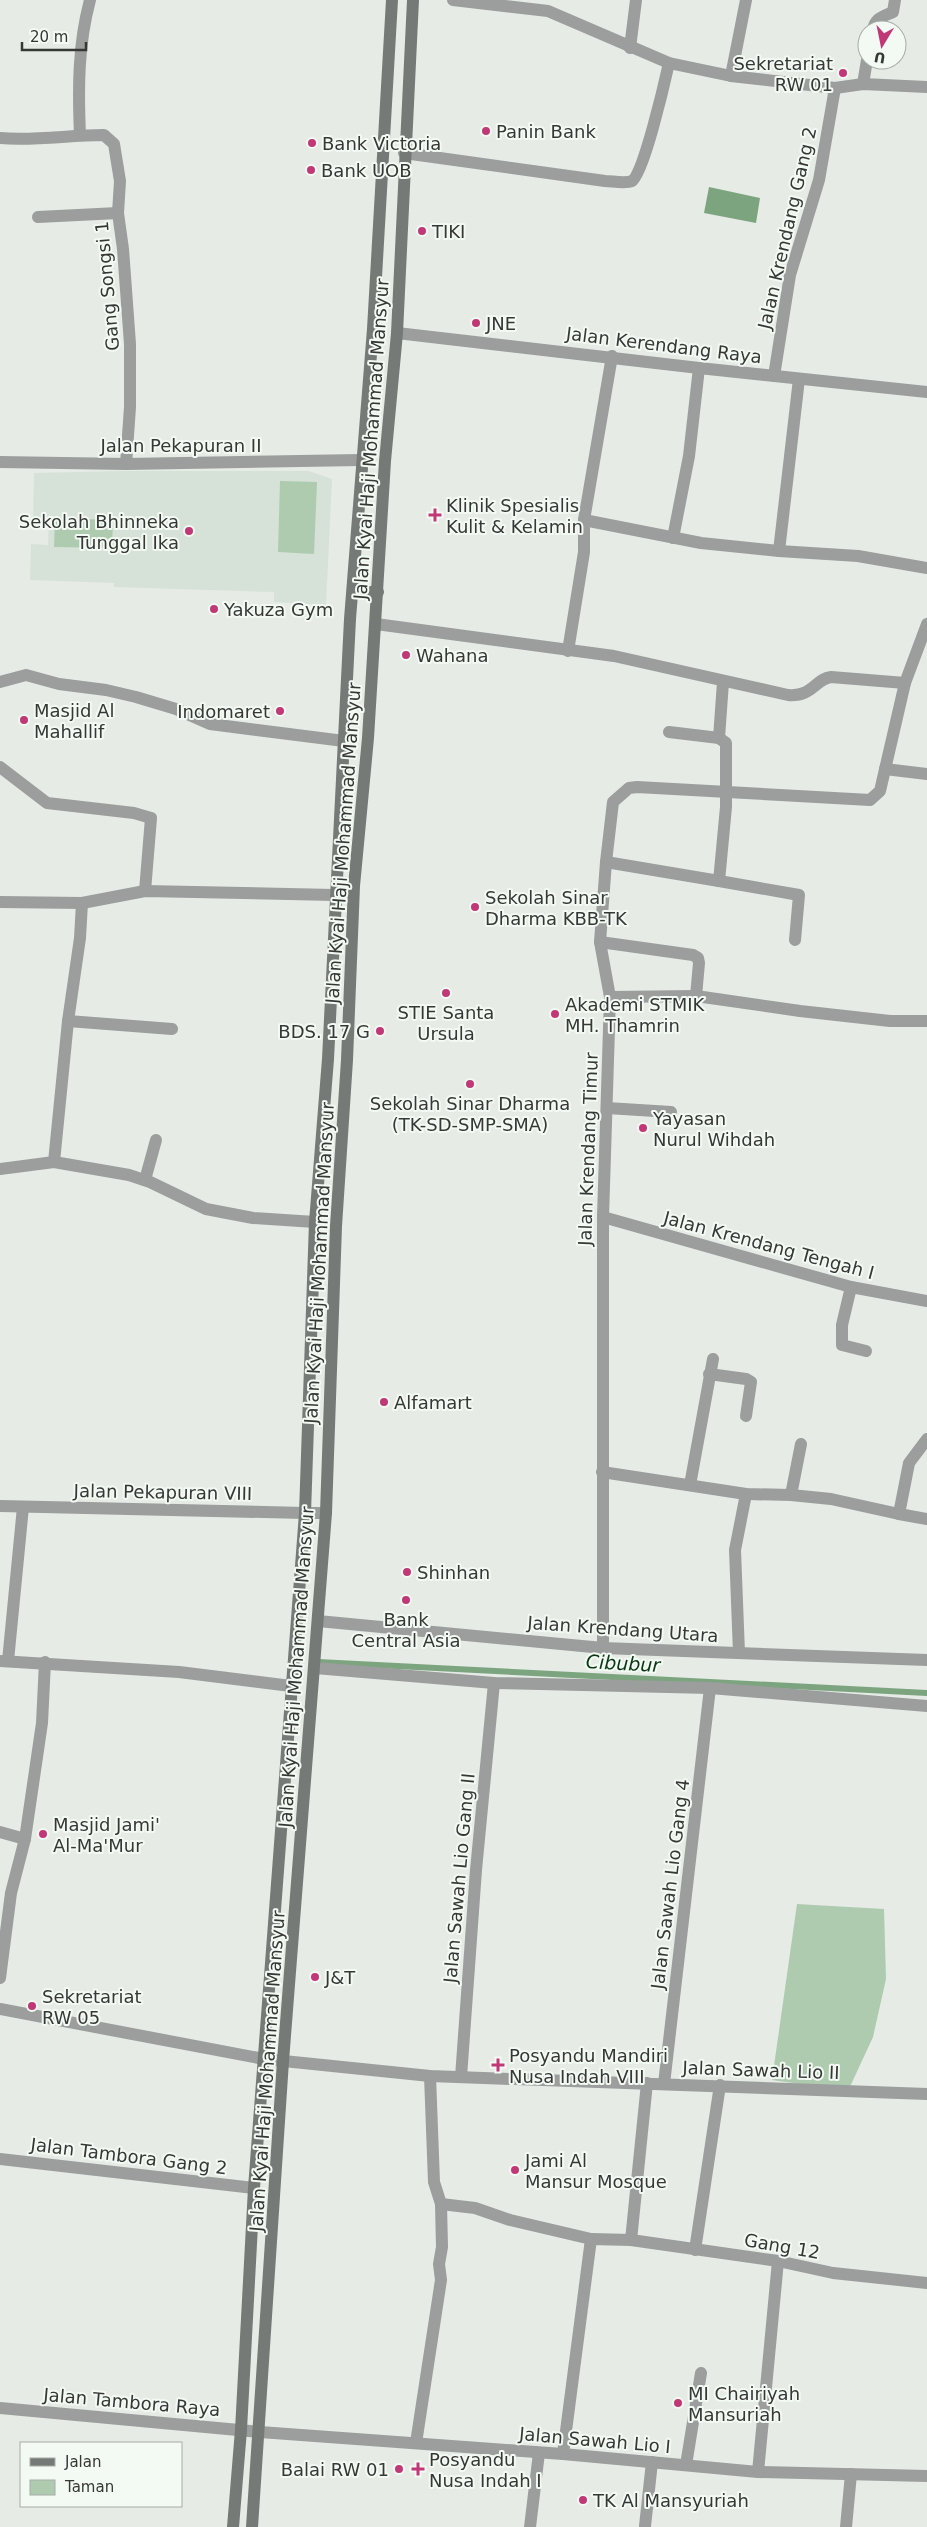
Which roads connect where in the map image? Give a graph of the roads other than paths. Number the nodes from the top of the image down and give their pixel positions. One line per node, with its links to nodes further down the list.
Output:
1 (90, 0): 18 (street)
2 (392, 0): 16 (main road, Jalan Kyai Haji Mohammad Mansyur)
3 (413, 0): 17 (main road, Jalan Kyai Haji Mohammad Mansyur)
4 (453, 0): 9 (street)
5 (636, 0): 9 (street)
6 (746, 0): 12 (street)
7 (895, 0): 8 (street)
8 (876, 20)
9 (630, 48): 10 (street)
10 (669, 63): 12 (street); 20 (street)
11 (866, 70): 13 (street)
12 (731, 76): 15 (street)
13 (863, 84): 14 (street); 15 (street)
14 (927, 87)
15 (835, 88): 27 (street, Jalan Krendang Gang 2)
16 (385, 129): 17 (main road); 23 (main road, Jalan Kyai Haji Mohammad Mansyur)
17 (406, 129): 20 (main road, Jalan Kyai Haji Mohammad Mansyur)
18 (80, 135): 19 (street, Gang Songsi 1); 21 (street, Gang Songsi 1)
19 (0, 138)
20 (404, 153): 24 (main road, Jalan Kyai Haji Mohammad Mansyur)
21 (118, 213): 22 (street); 33 (street, Gang Songsi 1)
22 (38, 217)
23 (373, 329): 24 (main road); 30 (main road, Jalan Kyai Haji Mohammad Mansyur)
24 (397, 332): 25 (street, Jalan Kerendang Raya); 31 (main road, Jalan Kyai Haji Mohammad Mansyur)
25 (612, 356): 26 (street, Jalan Kerendang Raya); 34 (street)
26 (699, 368): 27 (street, Jalan Kerendang Raya); 35 (street)
27 (774, 376): 28 (street, Jalan Kerendang Raya)
28 (799, 379): 29 (street, Jalan Kerendang Raya); 36 (street)
29 (927, 392)
30 (362, 460): 31 (main road); 33 (street, Jalan Pekapuran II); 38 (main road, Jalan Kyai Haji Mohammad Mansyur)
31 (385, 461): 39 (main road, Jalan Kyai Haji Mohammad Mansyur)
32 (0, 462): 33 (street, Jalan Pekapuran II)
33 (126, 464)
34 (584, 520): 35 (street); 42 (street)
35 (673, 538): 36 (street)
36 (779, 552): 37 (street)
37 (927, 568)
38 (353, 592): 39 (main road); 49 (main road, Jalan Kyai Haji Mohammad Mansyur)
39 (378, 592): 40 (main road, Jalan Kyai Haji Mohammad Mansyur)
40 (376, 624): 42 (street); 73 (main road, Jalan Kyai Haji Mohammad Mansyur)
41 (927, 624): 43 (street, Jalan Krendang Timur)
42 (568, 651): 45 (street)
43 (922, 653): 46 (street, Jalan Krendang Timur)
44 (0, 682): 49 (street)
45 (723, 682): 46 (street); 48 (street)
46 (905, 683): 51 (street, Jalan Krendang Timur)
47 (669, 732): 48 (street)
48 (719, 738): 53 (street)
49 (344, 740): 57 (main road, Jalan Kyai Haji Mohammad Mansyur)
50 (0, 767): 56 (street)
51 (885, 769): 52 (street); 53 (street, Jalan Krendang Timur)
52 (927, 774)
53 (726, 790): 54 (street, Jalan Krendang Timur); 55 (street)
54 (606, 862): 55 (street); 61 (street, Jalan Krendang Timur)
55 (719, 881): 60 (street)
56 (145, 891): 57 (street); 59 (street)
57 (334, 895): 71 (main road, Jalan Kyai Haji Mohammad Mansyur)
58 (0, 902): 59 (street)
59 (82, 903): 64 (street)
60 (795, 940)
61 (600, 942): 62 (street); 63 (street, Jalan Krendang Timur)
62 (696, 996): 63 (street); 65 (street)
63 (610, 997): 67 (street, Jalan Krendang Timur)
64 (68, 1021): 66 (street); 70 (street)
65 (927, 1021)
66 (172, 1029)
67 (607, 1108): 68 (street); 75 (street, Jalan Krendang Timur)
68 (671, 1112)
69 (156, 1140): 74 (street)
70 (54, 1162): 72 (street); 74 (street)
71 (319, 1168): 73 (main road); 76 (main road, Jalan Kyai Haji Mohammad Mansyur)
72 (0, 1169)
73 (340, 1170): 77 (main road, Jalan Kyai Haji Mohammad Mansyur)
74 (145, 1180): 76 (street)
75 (603, 1217): 78 (street, Jalan Krendang Tengah I); 88 (street, Jalan Krendang Timur)
76 (315, 1222): 77 (main road); 80 (main road, Jalan Kyai Haji Mohammad Mansyur)
77 (336, 1226): 81 (main road, Jalan Kyai Haji Mohammad Mansyur)
78 (851, 1287): 79 (street, Jalan Krendang Tengah I); 82 (street)
79 (927, 1302)
80 (311, 1348): 81 (main road); 94 (main road, Jalan Kyai Haji Mohammad Mansyur)
81 (332, 1349): 95 (main road, Jalan Kyai Haji Mohammad Mansyur)
82 (866, 1351)
83 (713, 1359): 84 (street)
84 (709, 1374): 85 (street); 89 (street)
85 (746, 1416)
86 (927, 1439): 96 (street)
87 (801, 1444): 91 (street)
88 (602, 1472): 89 (street); 100 (street, Jalan Krendang Timur)
89 (690, 1485): 90 (street)
90 (746, 1494): 91 (street); 101 (street)
91 (791, 1495): 96 (street)
92 (0, 1506): 93 (street, Jalan Pekapuran VIII)
93 (23, 1507): 94 (street, Jalan Pekapuran VIII); 103 (street)
94 (305, 1512): 95 (street, Jalan Pekapuran VIII); 98 (main road, Jalan Kyai Haji Mohammad Mansyur)
95 (326, 1513): 99 (main road, Jalan Kyai Haji Mohammad Mansyur)
96 (899, 1514): 97 (street)
97 (927, 1519)
98 (297, 1618): 99 (main road); 107 (main road, Jalan Kyai Haji Mohammad Mansyur)
99 (318, 1621): 100 (street, Jalan Krendang Utara); 105 (main road, Jalan Kyai Haji Mohammad Mansyur)
100 (603, 1648): 101 (street, Jalan Krendang Utara)
101 (739, 1653): 102 (street, Jalan Krendang Utara)
102 (927, 1660)
103 (4, 1661): 104 (street)
104 (45, 1662): 107 (street); 111 (street)
105 (315, 1668): 106 (street); 115 (main road, Jalan Kyai Haji Mohammad Mansyur)
106 (494, 1683): 108 (street); 119 (street, Jalan Sawah Lio Gang II)
107 (291, 1686): 114 (main road, Jalan Kyai Haji Mohammad Mansyur)
108 (710, 1688): 109 (street); 121 (street, Jalan Sawah Lio Gang 4)
109 (927, 1706)
110 (0, 1832): 111 (street)
111 (25, 1839): 112 (street)
112 (0, 1978)
113 (0, 2010): 116 (street, Jalan Sawah Lio II)
114 (268, 2021): 115 (main road); 116 (main road, Jalan Kyai Haji Mohammad Mansyur)
115 (287, 2022): 117 (main road, Jalan Kyai Haji Mohammad Mansyur)
116 (264, 2059): 117 (street, Jalan Sawah Lio II); 125 (main road, Jalan Kyai Haji Mohammad Mansyur)
117 (283, 2062): 118 (street, Jalan Sawah Lio II); 135 (main road, Jalan Kyai Haji Mohammad Mansyur)
118 (430, 2076): 119 (street, Jalan Sawah Lio II); 126 (street)
119 (461, 2076): 120 (street, Jalan Sawah Lio II)
120 (647, 2083): 121 (street, Jalan Sawah Lio II); 128 (street)
121 (664, 2084): 122 (street, Jalan Sawah Lio II)
122 (720, 2085): 123 (street, Jalan Sawah Lio II); 129 (street)
123 (927, 2094)
124 (0, 2158): 125 (street, Jalan Tambora Gang 2)
125 (254, 2188): 134 (main road, Jalan Kyai Haji Mohammad Mansyur)
126 (441, 2204): 127 (street, Gang 12); 136 (street)
127 (590, 2239): 128 (street, Gang 12); 138 (street)
128 (631, 2240): 129 (street, Gang 12)
129 (695, 2250): 130 (street, Gang 12)
130 (778, 2262): 131 (street, Gang 12); 141 (street)
131 (927, 2282)
132 (701, 2373): 140 (street)
133 (0, 2408): 134 (street, Jalan Tambora Raya)
134 (241, 2430): 135 (street, Jalan Tambora Raya); 145 (main road, Jalan Kyai Haji Mohammad Mansyur)
135 (260, 2432): 136 (street, Jalan Sawah Lio I); 146 (main road, Jalan Kyai Haji Mohammad Mansyur)
136 (416, 2443): 137 (street, Jalan Sawah Lio I)
137 (539, 2453): 138 (street, Jalan Sawah Lio I); 147 (street)
138 (562, 2454): 139 (street, Jalan Sawah Lio I)
139 (652, 2462): 140 (street, Jalan Sawah Lio I); 144 (street)
140 (686, 2465): 141 (street, Jalan Sawah Lio I)
141 (758, 2472): 142 (street, Jalan Sawah Lio I)
142 (851, 2474): 143 (street, Jalan Sawah Lio I); 148 (street)
143 (927, 2476)
144 (645, 2526)
145 (233, 2527)
146 (252, 2527)
147 (530, 2527)
148 (846, 2527)

